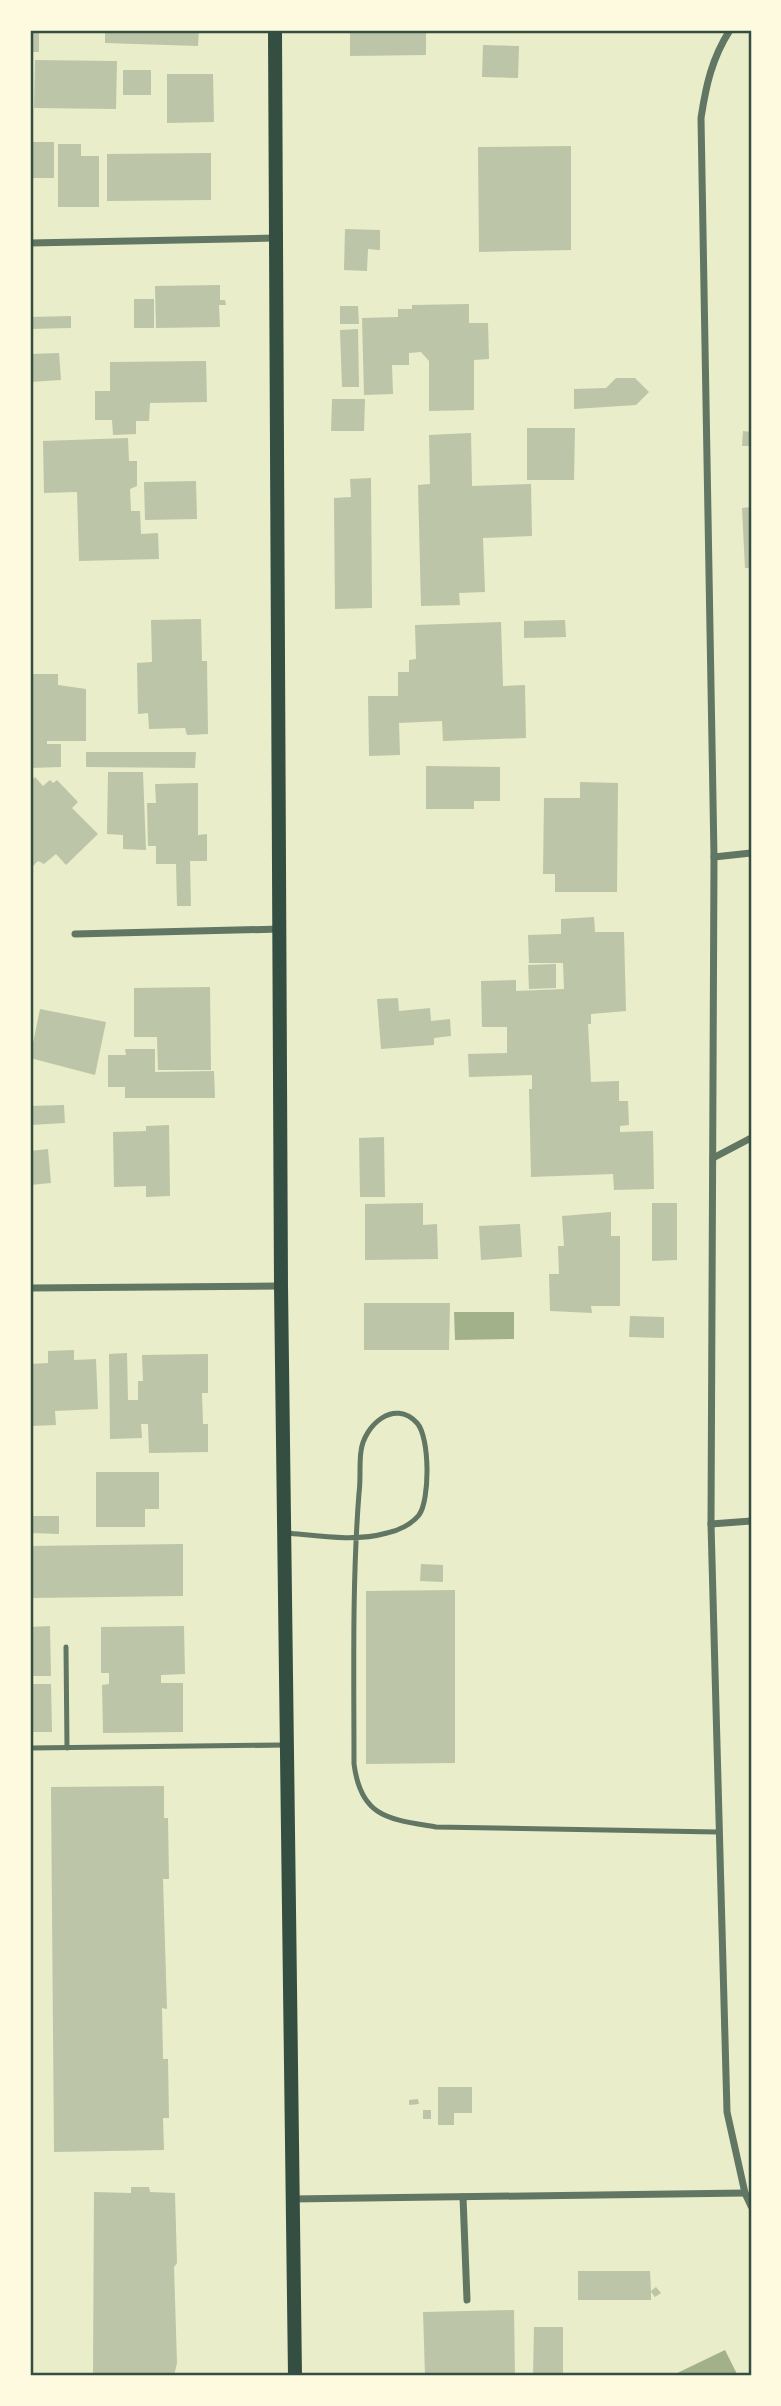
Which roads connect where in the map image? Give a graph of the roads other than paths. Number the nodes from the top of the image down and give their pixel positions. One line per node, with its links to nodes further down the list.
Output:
1 (275, 30): 3 (main road)
2 (730, 30): 6 (street)
3 (275, 238): 4 (street); 7 (main road)
4 (30, 243)
5 (751, 853): 6 (street)
6 (714, 857): 10 (street)
7 (281, 929): 8 (street); 11 (main road)
8 (75, 934)
9 (751, 1138): 10 (street)
10 (713, 1158): 14 (street)
11 (281, 1286): 12 (street); 15 (main road)
12 (30, 1288)
13 (751, 1521): 14 (street)
14 (711, 1524): 21 (street)
15 (284, 1533): 16 (lane); 18 (main road)
16 (356, 1538): 16 (lane); 21 (lane)
17 (66, 1647): 20 (lane)
18 (285, 1745): 20 (lane); 24 (main road)
19 (30, 1748): 20 (lane)
20 (67, 1748)
21 (717, 1832): 22 (street)
22 (746, 2193): 23 (street); 25 (street)
23 (463, 2196): 24 (street); 26 (street)
24 (292, 2199): 27 (main road)
25 (751, 2206)
26 (467, 2300)
27 (295, 2376)

